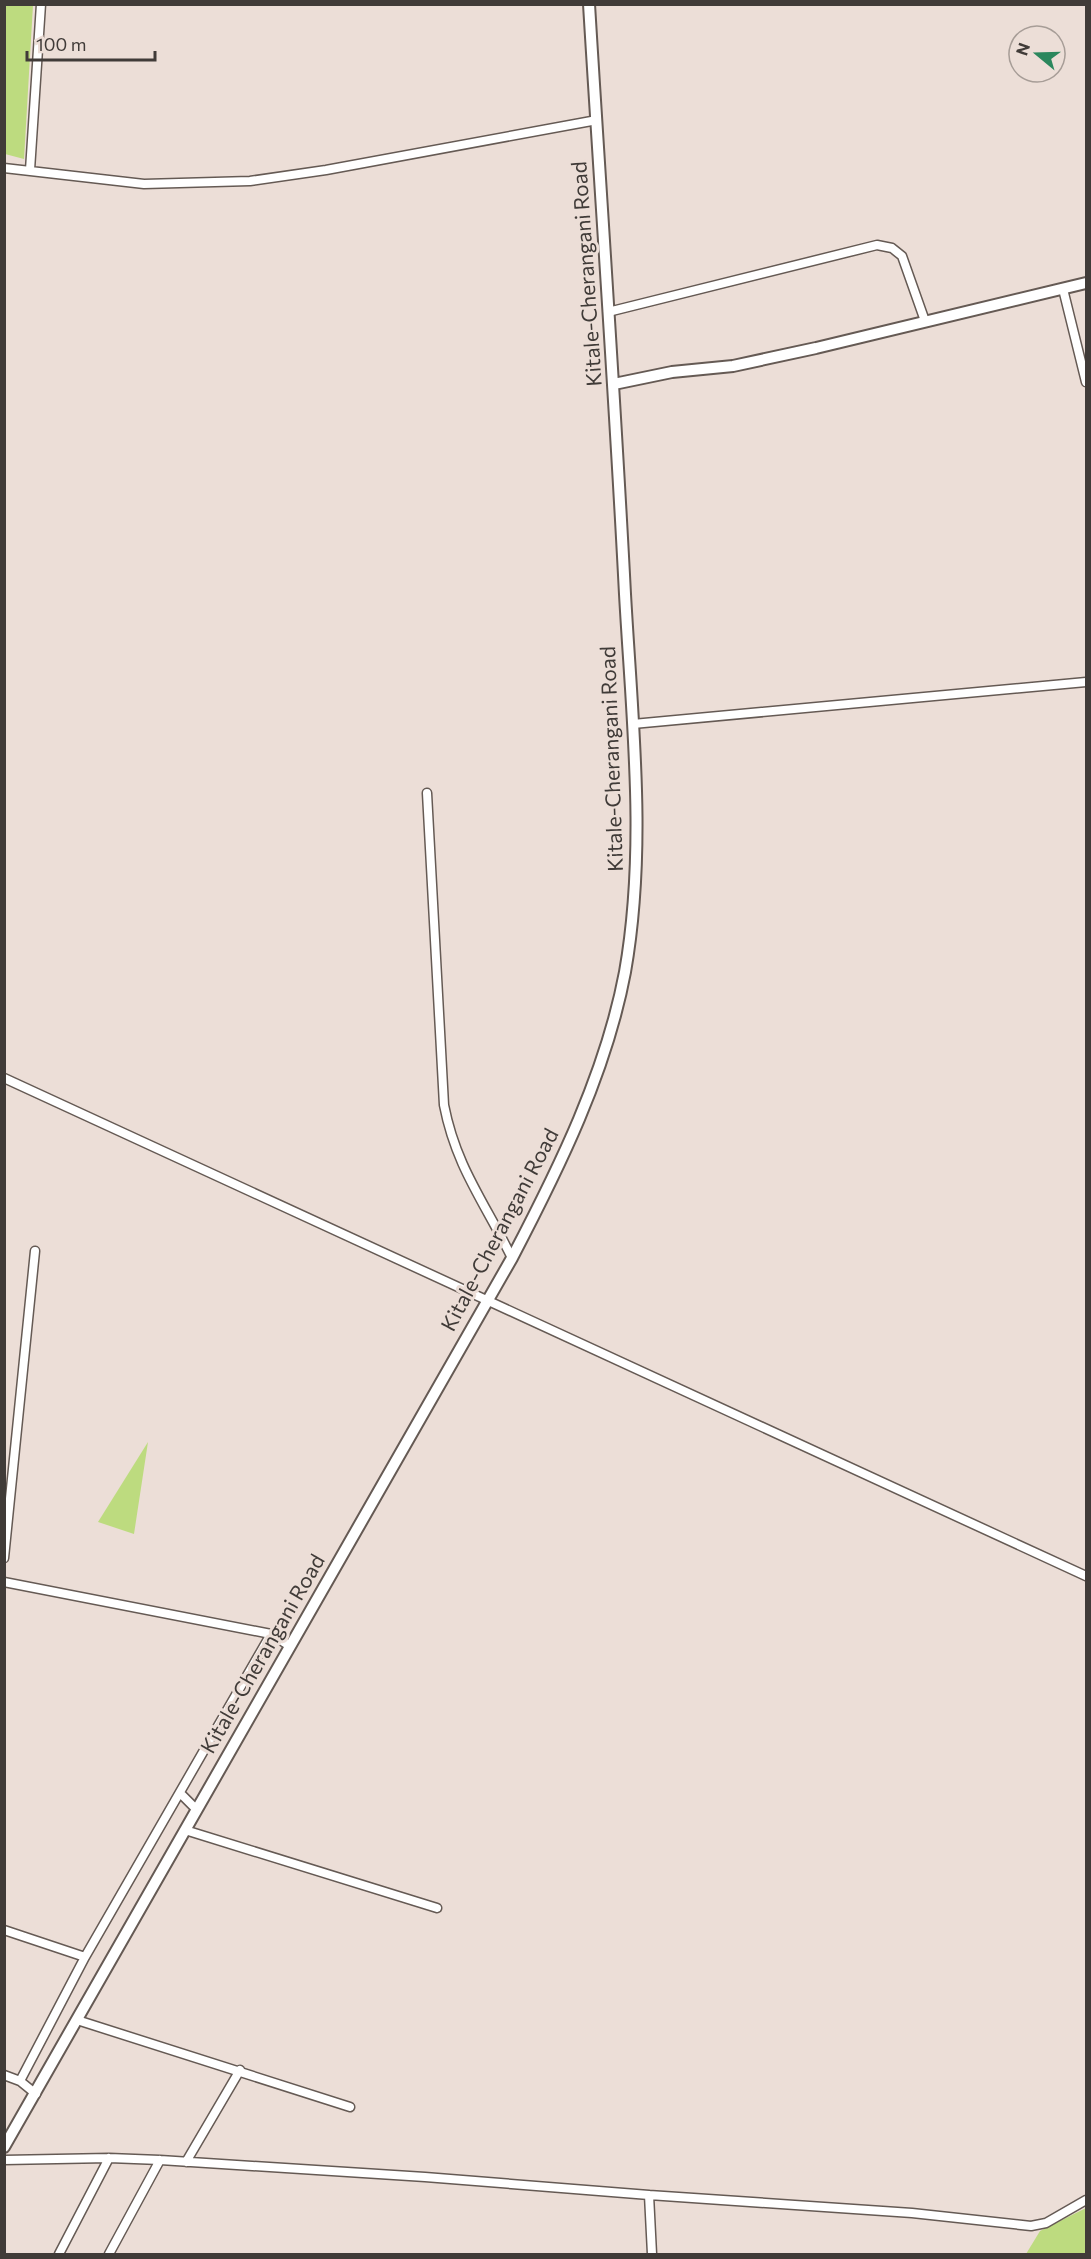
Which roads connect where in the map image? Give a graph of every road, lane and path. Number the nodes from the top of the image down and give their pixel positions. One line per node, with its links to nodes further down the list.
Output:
1 (41, 4): 5 (street)
2 (589, 4): 3 (main road, Kitale-Cherangani Road)
3 (597, 120): 5 (street); 8 (main road, Kitale-Cherangani Road)
4 (4, 168): 5 (street)
5 (30, 170)
6 (1086, 283): 7 (main road)
7 (1063, 289): 9 (main road); 10 (street)
8 (608, 312): 9 (street); 11 (main road, Kitale-Cherangani Road)
9 (925, 321): 11 (main road)
10 (1086, 382)
11 (614, 384): 13 (main road, Kitale-Cherangani Road)
12 (1086, 682): 13 (street)
13 (633, 724): 17 (main road, Kitale-Cherangani Road)
14 (427, 793): 17 (street)
15 (4, 1078): 18 (street)
16 (35, 1251): 19 (street)
17 (512, 1257): 18 (main road, Kitale-Cherangani Road)
18 (488, 1299): 20 (street); 23 (main road, Kitale-Cherangani Road)
19 (4, 1558)
20 (1086, 1576)
21 (4, 1582): 22 (street)
22 (271, 1634): 23 (street); 24 (street)
23 (290, 1646): 25 (main road, Kitale-Cherangani Road)
24 (180, 1793): 25 (street); 29 (street)
25 (197, 1810): 26 (main road, Kitale-Cherangani Road)
26 (185, 1830): 27 (street); 30 (main road, Kitale-Cherangani Road)
27 (437, 1908)
28 (4, 1930): 29 (street)
29 (85, 1957): 33 (street)
30 (77, 2020): 31 (street); 34 (main road, Kitale-Cherangani Road)
31 (240, 2070): 35 (street); 40 (street)
32 (4, 2075): 33 (street)
33 (20, 2080): 34 (street)
34 (36, 2094): 36 (main road, Kitale-Cherangani Road)
35 (350, 2107)
36 (4, 2147)
37 (109, 2158): 38 (street); 39 (street); 43 (street)
38 (4, 2160)
39 (159, 2160): 40 (street); 44 (street)
40 (186, 2162): 41 (street)
41 (649, 2195): 42 (street); 45 (street)
42 (1086, 2200)
43 (59, 2254)
44 (109, 2254)
45 (652, 2254)

